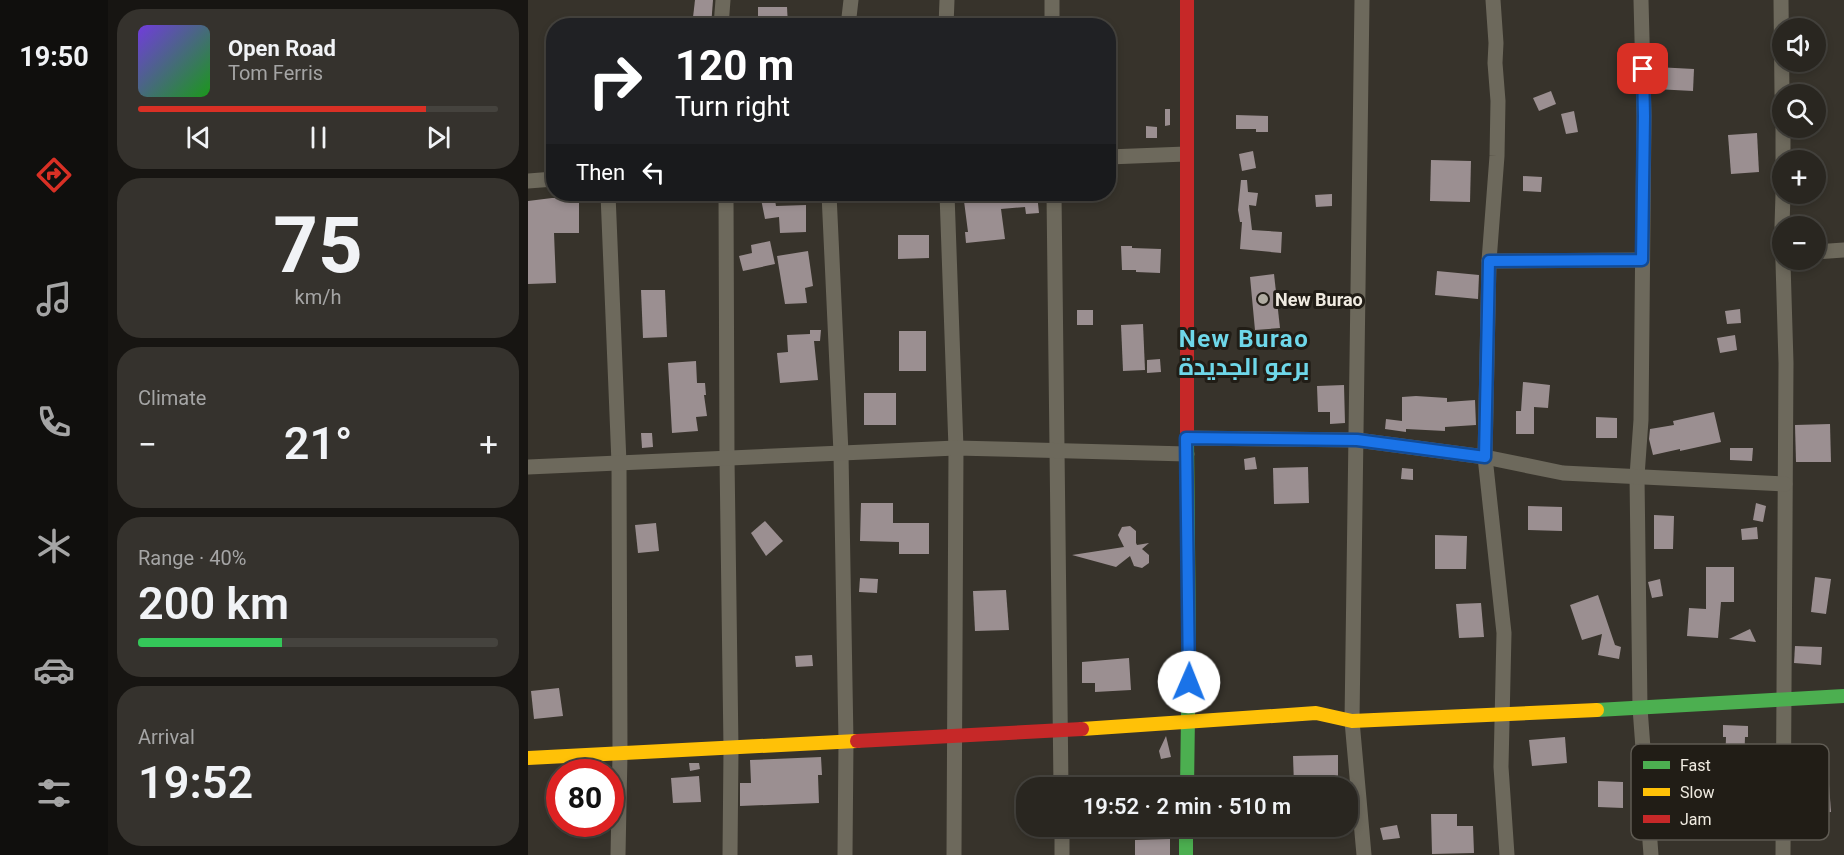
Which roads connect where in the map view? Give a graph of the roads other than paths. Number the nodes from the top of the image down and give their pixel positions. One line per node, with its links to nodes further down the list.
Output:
1 (723, 0): 10 (street)
2 (851, 0): 11 (street)
3 (946, 0): 12 (street)
4 (1052, 0): 13 (street)
5 (1187, 0): 15 (main road)
6 (1362, 0): 29 (street)
7 (1493, 0): 27 (street)
8 (1641, 0): 26 (street)
9 (1781, 0): 14 (street)
10 (722, 18)
11 (849, 18)
12 (946, 18)
13 (1052, 18)
14 (1782, 84)
15 (1186, 154): 16 (street); 30 (main road)
16 (1116, 157)
17 (546, 180): 18 (street)
18 (528, 181)
19 (608, 201): 36 (street)
20 (726, 201): 35 (street)
21 (829, 201): 33 (street)
22 (946, 201): 31 (street)
23 (1054, 201): 32 (street)
24 (1844, 250): 25 (street)
25 (1826, 251)
26 (1642, 260): 27 (street); 38 (street)
27 (1489, 261): 34 (street)
28 (1783, 270): 39 (street)
29 (1357, 440): 30 (street); 34 (street); 45 (street)
30 (1187, 446): 32 (street); 44 (main road)
31 (956, 448): 32 (street); 33 (street); 47 (street)
32 (1058, 450): 46 (street)
33 (842, 453): 35 (street); 48 (street)
34 (1485, 457): 38 (street); 43 (street)
35 (727, 458): 36 (street); 51 (street)
36 (619, 463): 37 (street); 52 (street)
37 (528, 466)
38 (1637, 476): 39 (street); 42 (street)
39 (1785, 484): 41 (street)
40 (1844, 696): 41 (main road)
41 (1784, 699): 42 (main road); 50 (street)
42 (1640, 708): 43 (main road); 49 (street)
43 (1502, 713): 45 (main road); 67 (street)
44 (1188, 721): 45 (main road); 46 (main road); 55 (main road)
45 (1352, 721): 66 (street)
46 (1061, 731): 47 (main road); 54 (street)
47 (954, 735): 48 (main road); 63 (street)
48 (846, 742): 51 (main road); 62 (street)
49 (1643, 744)
50 (1784, 744)
51 (731, 749): 52 (main road); 61 (street)
52 (620, 754): 53 (main road); 60 (street)
53 (528, 758)
54 (1061, 777)
55 (1187, 777)
56 (1062, 837): 64 (street)
57 (1186, 837): 65 (main road)
58 (1650, 840): 68 (street)
59 (1783, 840): 69 (street)
60 (618, 855)
61 (730, 855)
62 (845, 855)
63 (954, 855)
64 (1062, 855)
65 (1186, 855)
66 (1364, 855)
67 (1507, 855)
68 (1651, 855)
69 (1783, 855)

